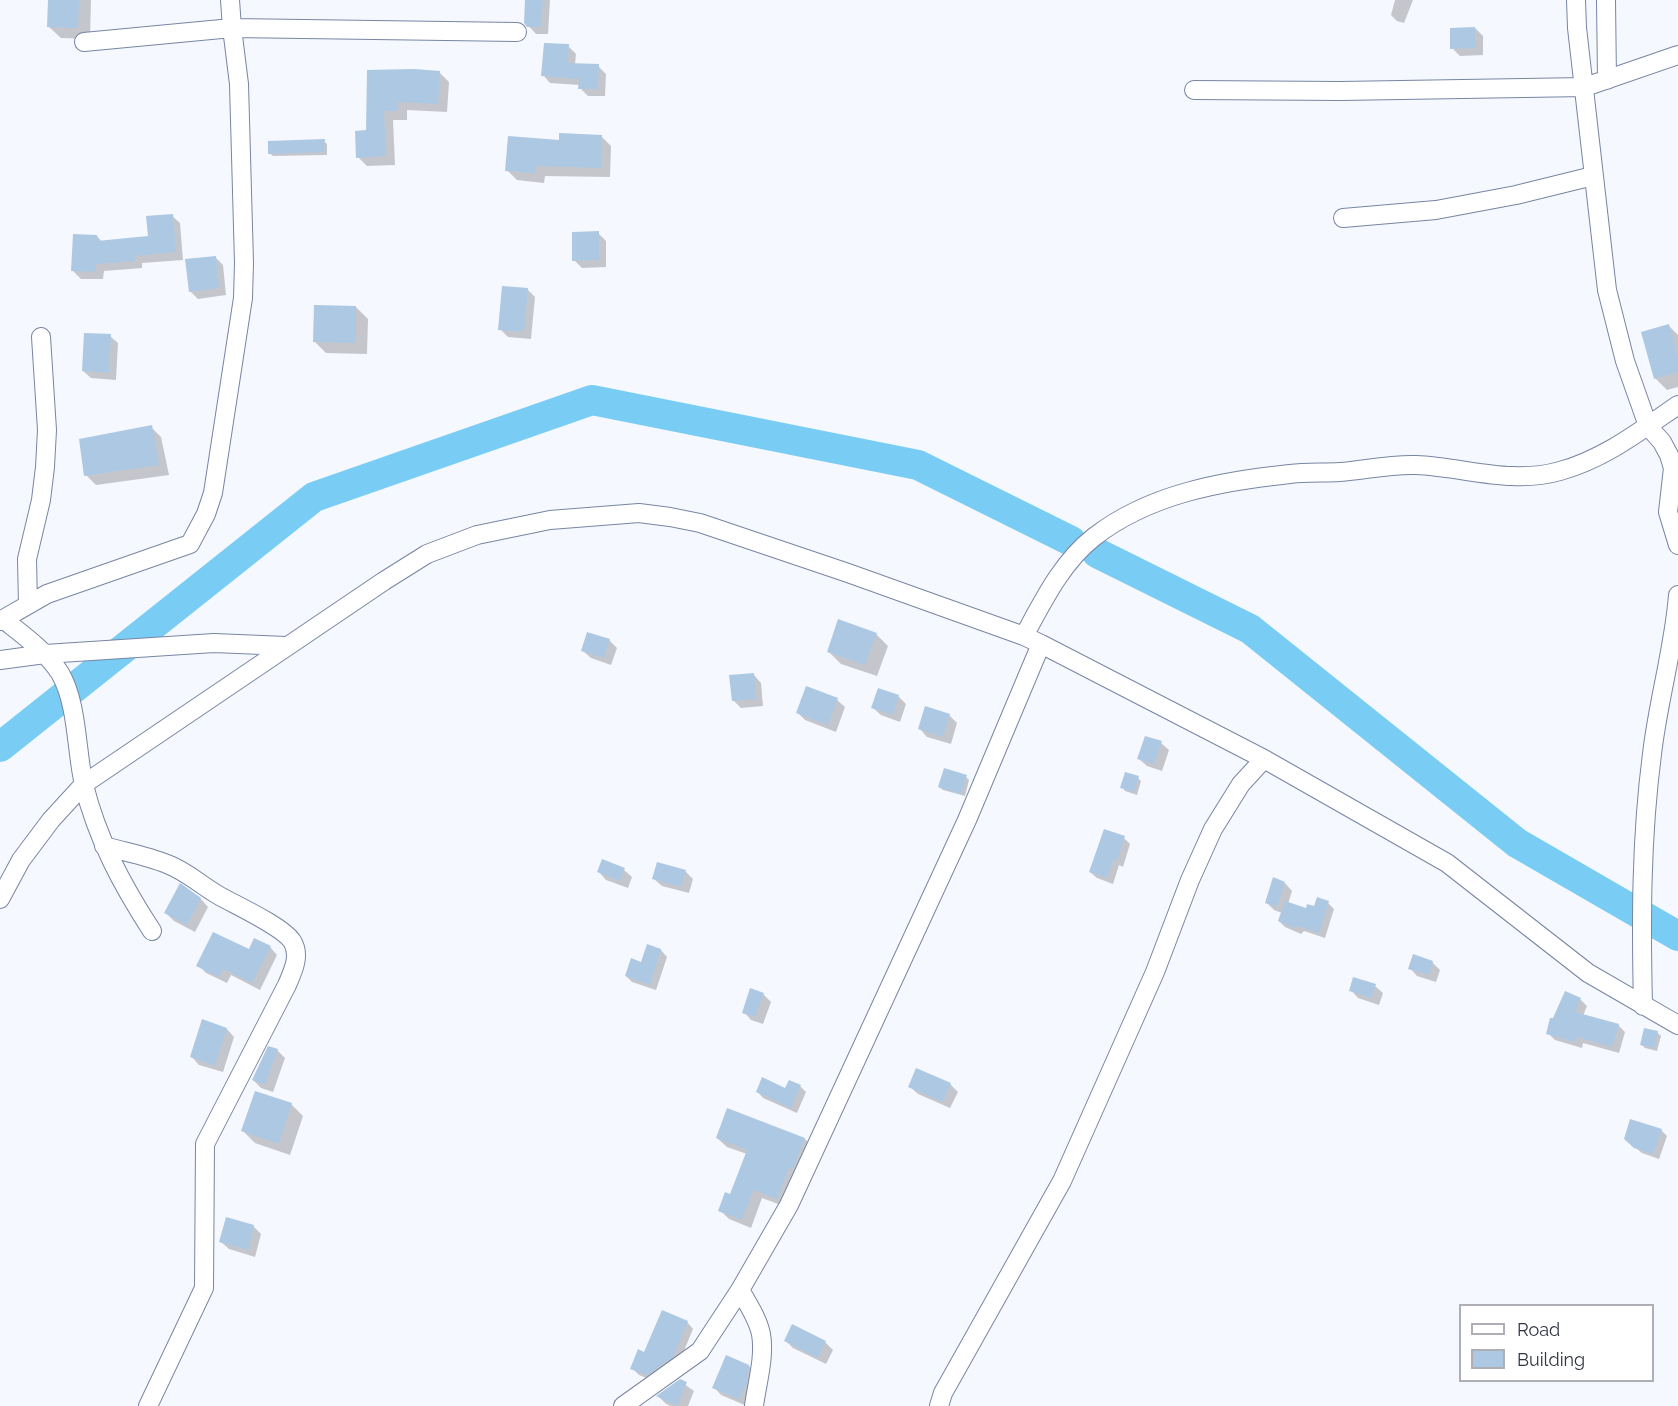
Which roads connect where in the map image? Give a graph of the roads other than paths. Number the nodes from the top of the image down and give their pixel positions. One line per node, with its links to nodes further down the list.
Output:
1 (230, 0): 4 (street)
2 (1576, 0): 9 (street)
3 (1606, 0): 8 (street)
4 (232, 28): 5 (street); 6 (street); 19 (street)
5 (517, 32)
6 (84, 42)
7 (1678, 55): 8 (street)
8 (1607, 80): 9 (street)
9 (1585, 87): 10 (street); 11 (street)
10 (1194, 90)
11 (1593, 176): 12 (street); 15 (street)
12 (1343, 218)
13 (41, 337): 19 (street)
14 (1678, 405): 15 (street)
15 (1648, 426): 16 (street); 21 (street)
16 (1678, 545)
17 (1678, 595): 18 (street)
18 (1678, 604): 31 (street)
19 (28, 605): 20 (street)
20 (2, 620): 24 (street)
21 (1024, 636): 22 (street); 23 (street)
22 (1041, 644): 26 (street); 33 (street)
23 (286, 646): 24 (street); 27 (street)
24 (45, 654): 25 (street); 27 (street)
25 (0, 660)
26 (1264, 759): 31 (street); 37 (street)
27 (84, 784): 28 (street); 29 (street)
28 (105, 846): 30 (street); 34 (street)
29 (0, 899)
30 (152, 931)
31 (1643, 1006): 32 (street)
32 (1678, 1025)
33 (740, 1290): 35 (street); 36 (street)
34 (148, 1406)
35 (623, 1406)
36 (754, 1406)
37 (939, 1406)

